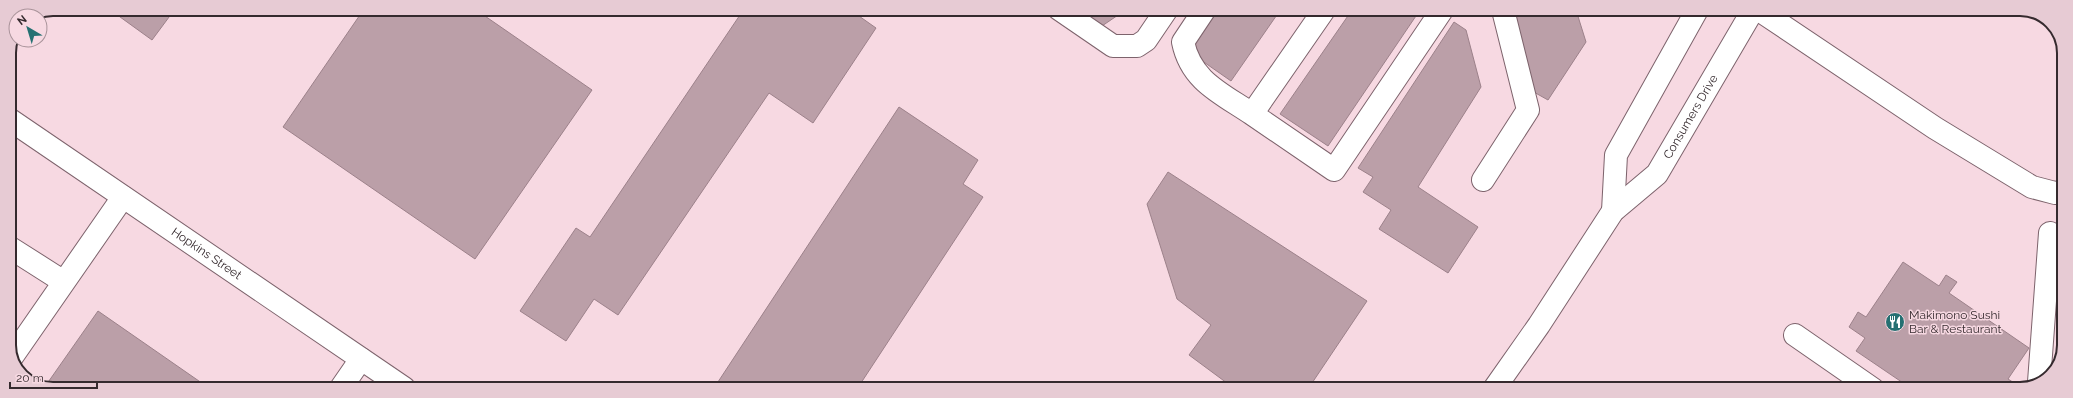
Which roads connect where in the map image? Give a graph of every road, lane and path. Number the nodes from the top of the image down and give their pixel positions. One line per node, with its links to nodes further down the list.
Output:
1 (1069, 16): 2 (main road)
2 (1162, 16)
3 (1201, 16): 10 (main road)
4 (1320, 16): 10 (main road)
5 (1438, 16): 10 (main road)
6 (1505, 16): 12 (main road)
7 (1694, 16): 15 (main road, Consumers Drive)
8 (1750, 16): 15 (main road, Consumers Drive)
9 (1767, 16): 13 (main road)
10 (1252, 114)
11 (16, 124): 14 (main road, Hopkins Street)
12 (1483, 180)
13 (2057, 193)
14 (123, 197): 18 (main road); 21 (main road, Hopkins Street)
15 (1613, 211): 25 (main road, Consumers Drive)
16 (2050, 233): 22 (main road)
17 (16, 251): 18 (main road)
18 (64, 282): 20 (main road)
19 (1795, 335): 26 (main road)
20 (17, 351)
21 (361, 359): 23 (main road); 24 (main road, Hopkins Street)
22 (2039, 376)
23 (346, 382)
24 (395, 382)
25 (1499, 382)
26 (1863, 382)

